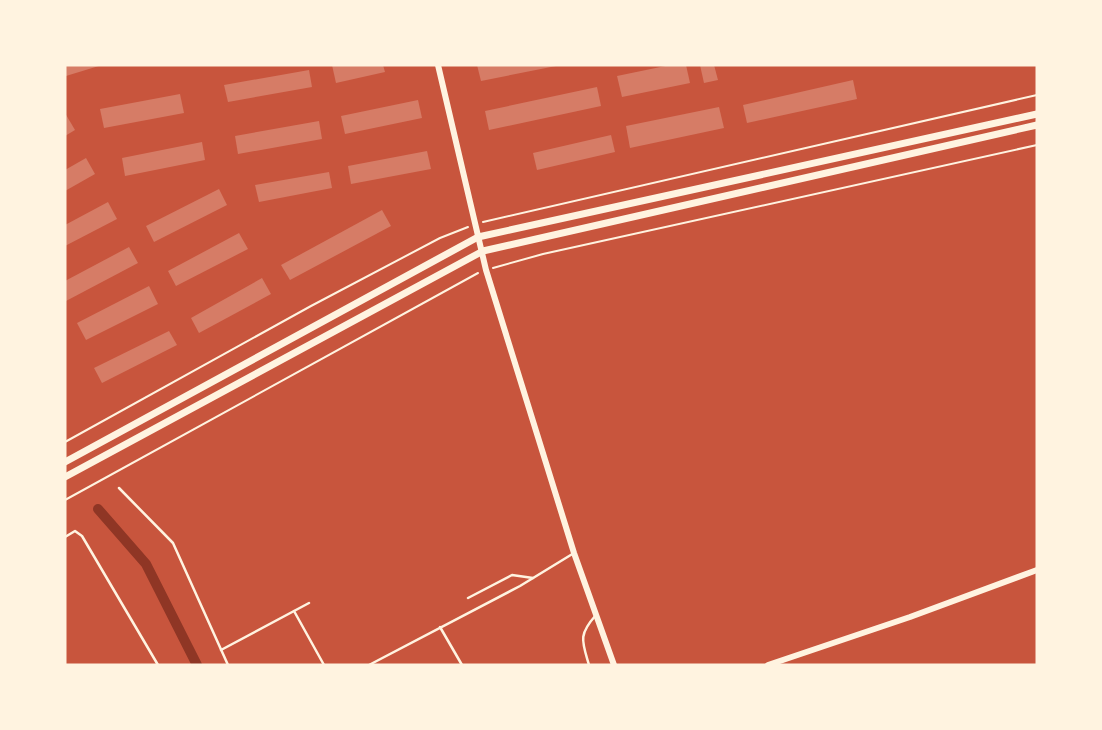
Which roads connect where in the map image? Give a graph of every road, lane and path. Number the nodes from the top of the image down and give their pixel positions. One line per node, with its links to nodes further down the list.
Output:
1 (438, 65): 5 (street)
2 (1037, 114): 5 (main road)
3 (1037, 125): 6 (main road)
4 (1037, 145): 7 (path)
5 (478, 237): 6 (street); 8 (main road)
6 (482, 251): 7 (street); 9 (main road)
7 (486, 271): 11 (path); 13 (street)
8 (65, 462)
9 (65, 477)
10 (119, 488): 21 (lane)
11 (65, 500)
12 (65, 537): 22 (lane)
13 (574, 553): 15 (lane); 19 (street)
14 (1037, 570): 29 (street)
15 (533, 578): 16 (lane); 20 (lane)
16 (468, 598)
17 (309, 603): 18 (lane)
18 (293, 611): 21 (lane); 24 (lane)
19 (596, 615): 27 (lane); 28 (street)
20 (440, 627): 25 (lane); 26 (lane)
21 (221, 650): 23 (lane)
22 (158, 665)
23 (229, 665)
24 (324, 665)
25 (369, 665)
26 (462, 665)
27 (589, 665)
28 (614, 665)
29 (768, 665)

